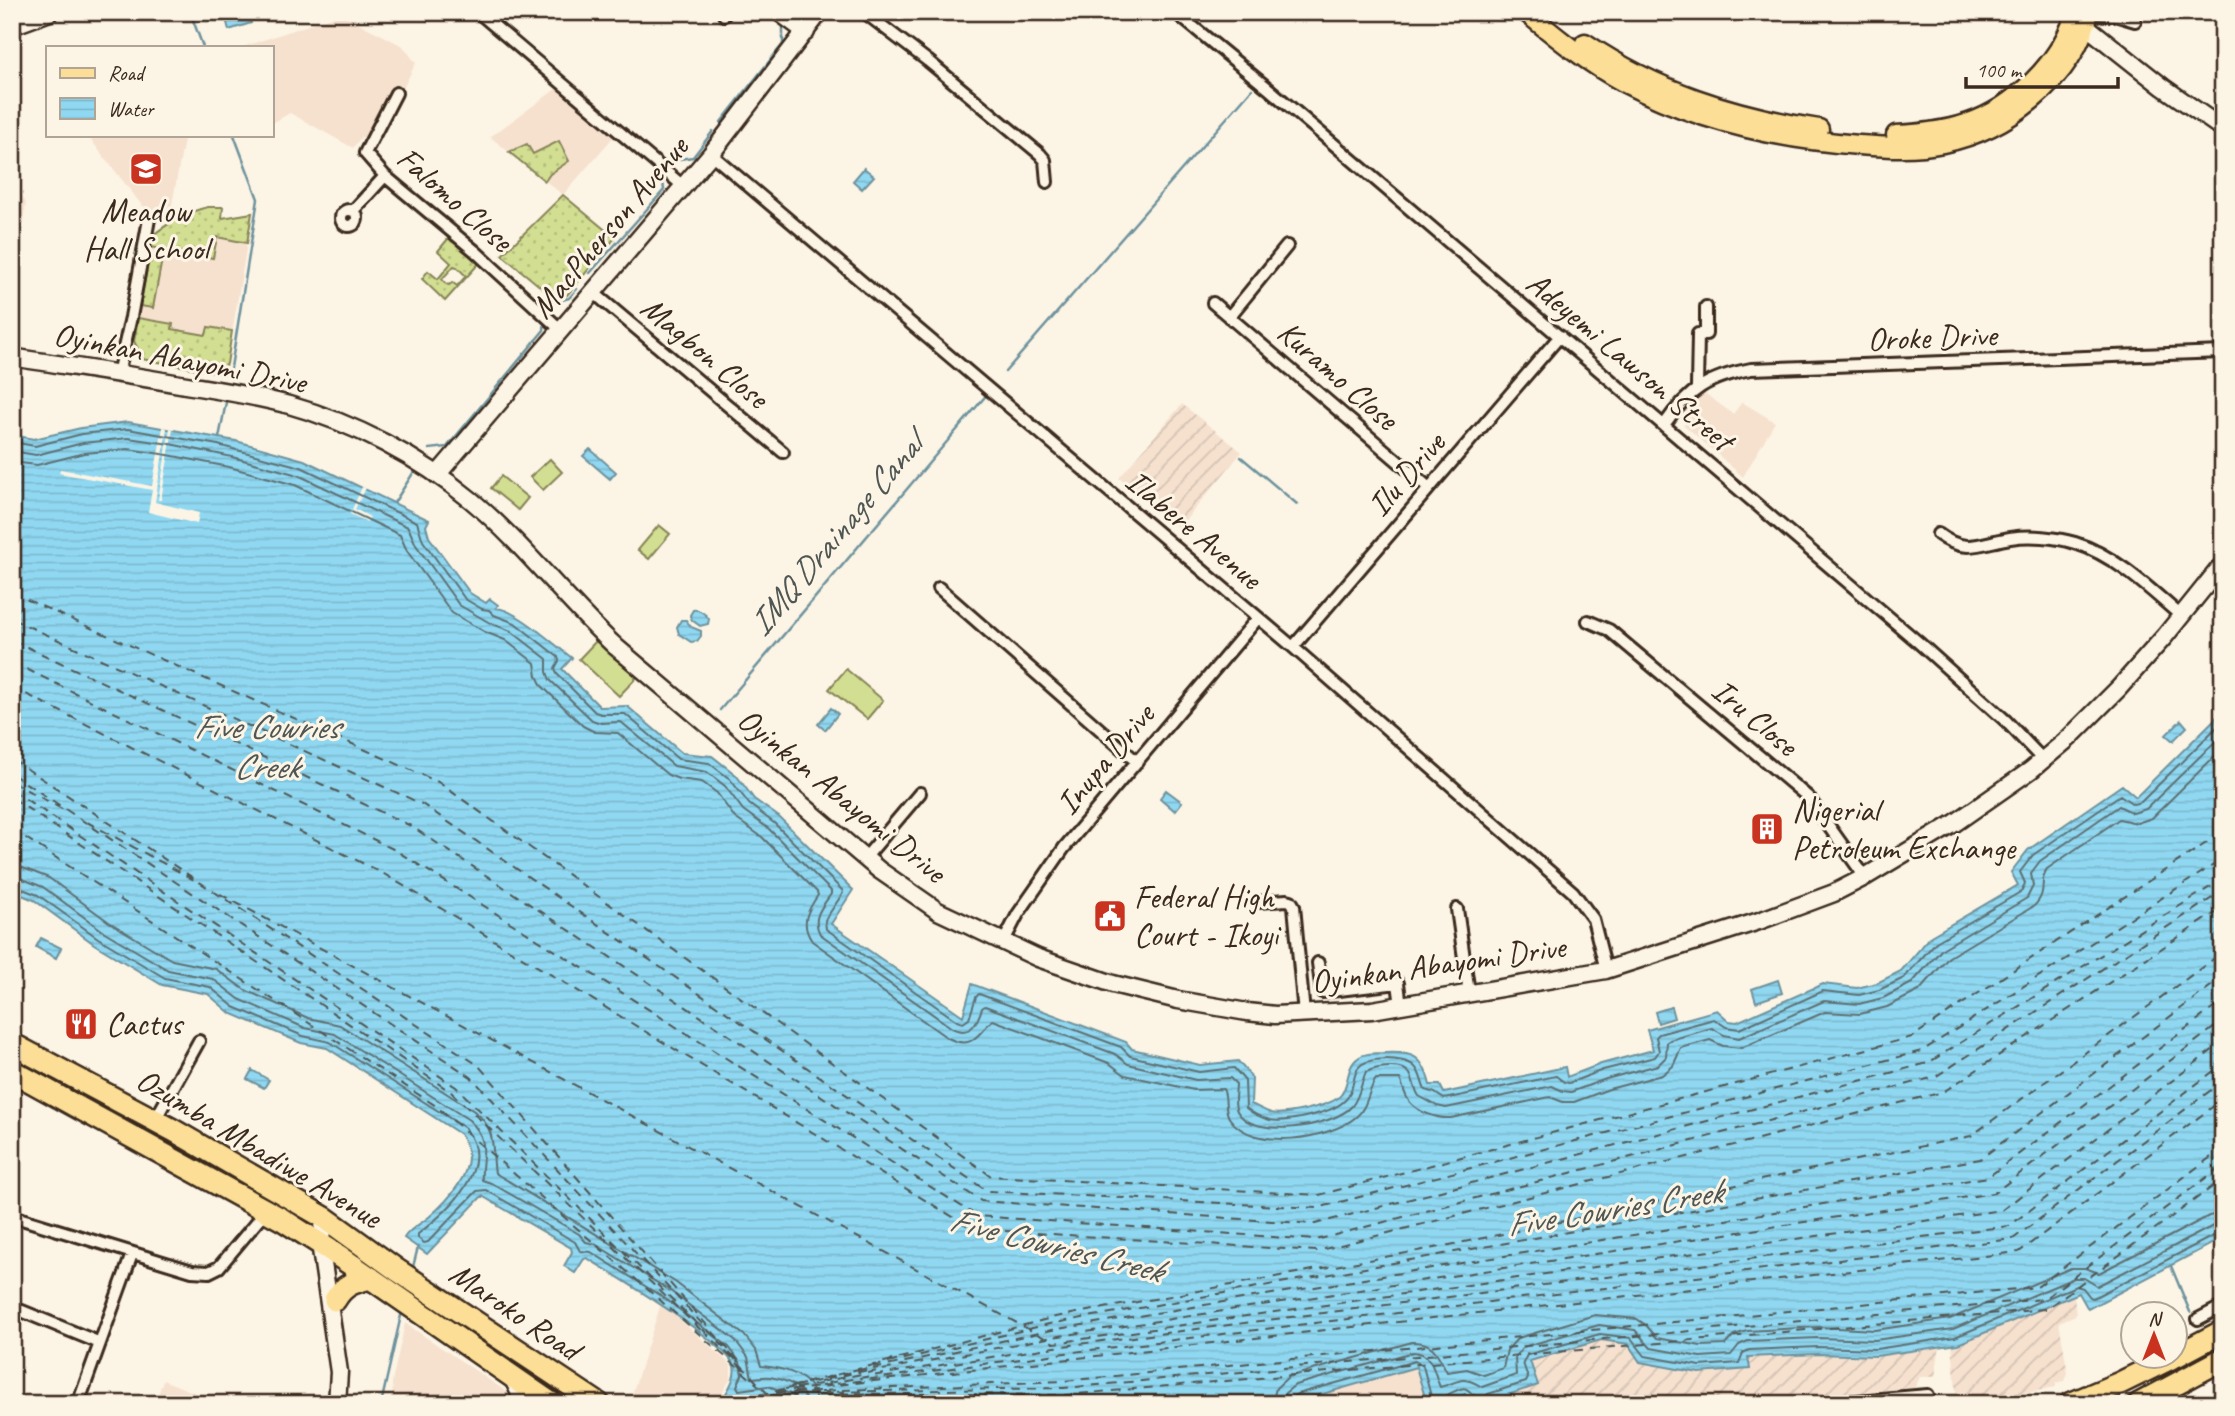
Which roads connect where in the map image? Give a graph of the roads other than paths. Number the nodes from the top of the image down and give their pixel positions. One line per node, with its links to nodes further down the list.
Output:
1 (50, 12): 11 (street)
2 (478, 12): 18 (street)
3 (779, 12): 12 (street)
4 (820, 12): 12 (street, MacPherson Avenue)
5 (864, 12): 17 (street)
6 (1175, 12): 27 (street, Adeyemi Lawson Street)
7 (1526, 12): 9 (main road)
8 (1544, 12): 9 (main road)
9 (2082, 18): 10 (street); 14 (street)
10 (2135, 21)
11 (12, 26)
12 (806, 32): 15 (street, MacPherson Avenue)
13 (396, 93): 16 (street, Falomo Close)
14 (2223, 129)
15 (712, 154): 18 (street, MacPherson Avenue); 40 (street, Ilabere Avenue)
16 (385, 176): 19 (street); 26 (street, Falomo Close)
17 (1047, 182)
18 (683, 186): 22 (street, MacPherson Avenue)
19 (353, 211)
20 (149, 219): 30 (street)
21 (1287, 246): 25 (street)
22 (593, 292): 26 (street, MacPherson Avenue); 33 (street, Magbon Close)
23 (1213, 303): 25 (street, Kuramo Close)
24 (1706, 307): 31 (street)
25 (1229, 317): 35 (street, Kuramo Close)
26 (561, 330): 34 (street, MacPherson Avenue)
27 (1560, 336): 32 (street, Adeyemi Lawson Street); 35 (street, Ilu Drive)
28 (2223, 352): 31 (street, Oroke Drive)
29 (12, 357): 30 (street, Oyinkan Abayomi Drive)
30 (118, 374): 34 (street, Oyinkan Abayomi Drive)
31 (1697, 387): 32 (street, Oroke Drive)
32 (1664, 425): 43 (street, Adeyemi Lawson Street)
33 (783, 452)
34 (437, 475): 46 (street, Oyinkan Abayomi Drive)
35 (1428, 487): 42 (street, Ilu Drive)
36 (1938, 534): 39 (street)
37 (2223, 564): 39 (street, Oyinkan Abayomi Drive)
38 (939, 588): 44 (street)
39 (2182, 617): 43 (street, Oyinkan Abayomi Drive)
40 (1258, 618): 42 (street, Ilabere Avenue); 44 (street, Inupa Drive)
41 (1588, 621): 47 (street, Iru Close)
42 (1293, 647): 52 (street, Ilabere Avenue)
43 (2043, 760): 47 (street, Oyinkan Abayomi Drive)
44 (1137, 762): 50 (street, Inupa Drive)
45 (920, 793): 46 (street)
46 (866, 857): 50 (street, Oyinkan Abayomi Drive)
47 (1866, 877): 52 (street, Oyinkan Abayomi Drive)
48 (1258, 902): 55 (street)
49 (1457, 909): 53 (street)
50 (1004, 941): 55 (street, Oyinkan Abayomi Drive)
51 (1318, 963): 54 (street)
52 (1606, 970): 53 (street, Oyinkan Abayomi Drive)
53 (1469, 993): 54 (street, Oyinkan Abayomi Drive)
54 (1401, 1006): 55 (street, Oyinkan Abayomi Drive)
55 (1304, 1014)
56 (199, 1041): 59 (street)
57 (12, 1044): 59 (highway, Ozumba Mbadiwe Avenue)
58 (13, 1072): 60 (highway, Ozumba Mbadiwe Avenue)
59 (155, 1120): 62 (highway, Ozumba Mbadiwe Avenue)
60 (266, 1210): 63 (highway, Ozumba Mbadiwe Avenue); 64 (street)
61 (12, 1216): 64 (street)
62 (334, 1224): 63 (street); 65 (highway, Ozumba Mbadiwe Avenue)
63 (327, 1248): 66 (highway, Ozumba Mbadiwe Avenue); 67 (street); 79 (street)
64 (132, 1254): 72 (street)
65 (397, 1270): 83 (highway, Maroko Road)
66 (377, 1282): 67 (highway); 76 (highway, Maroko Road)
67 (335, 1300): 80 (street)
68 (2223, 1306): 70 (street)
69 (12, 1307): 72 (street)
70 (2198, 1320)
71 (2223, 1331): 73 (highway)
72 (100, 1343): 78 (street)
73 (2190, 1348)
74 (2223, 1359): 86 (highway)
75 (2146, 1370): 85 (highway)
76 (512, 1377): 81 (street); 82 (highway, Maroko Road)
77 (1928, 1395): 84 (street)
78 (78, 1404)
79 (337, 1404)
80 (346, 1404)
81 (525, 1404)
82 (552, 1404)
83 (599, 1404)
84 (1821, 1404)
85 (2070, 1404)
86 (2139, 1404)

